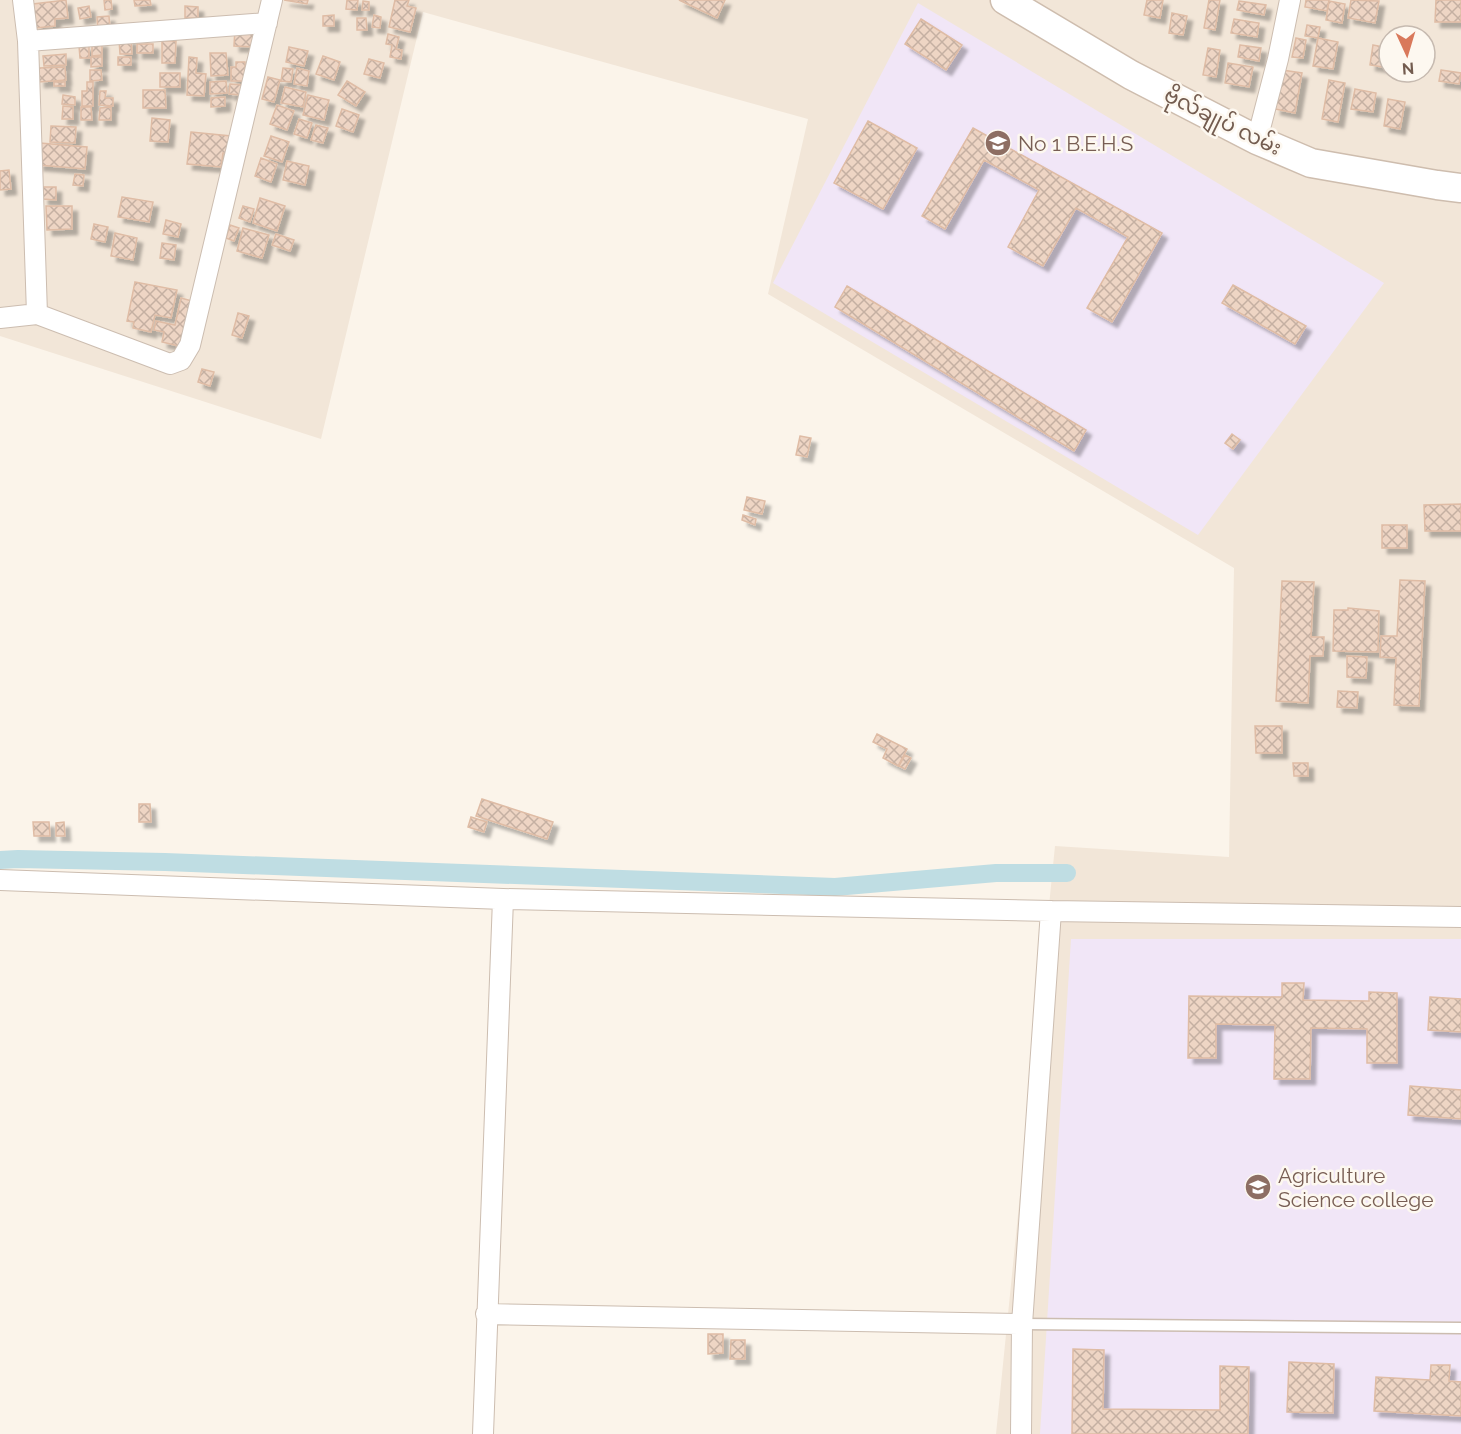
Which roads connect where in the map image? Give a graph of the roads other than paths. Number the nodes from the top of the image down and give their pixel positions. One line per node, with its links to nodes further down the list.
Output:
1 (22, 0): 6 (street)
2 (272, 0): 5 (street)
3 (1005, 0): 7 (main road, ဗိုလ်ချုပ် လမ်း)
4 (1290, 0): 7 (street)
5 (267, 23): 6 (street); 9 (street)
6 (28, 41): 9 (street)
7 (1257, 140): 8 (main road, ဗိုလ်ချုပ် လမ်း)
8 (1461, 188)
9 (37, 314): 10 (street)
10 (0, 318)
11 (0, 880): 12 (street)
12 (503, 899): 13 (street); 15 (street)
13 (1051, 911): 14 (street); 16 (street)
14 (1461, 917)
15 (486, 1314): 16 (street); 18 (street)
16 (1022, 1324): 17 (lane); 19 (street)
17 (1461, 1329)
18 (483, 1434)
19 (1021, 1434)

